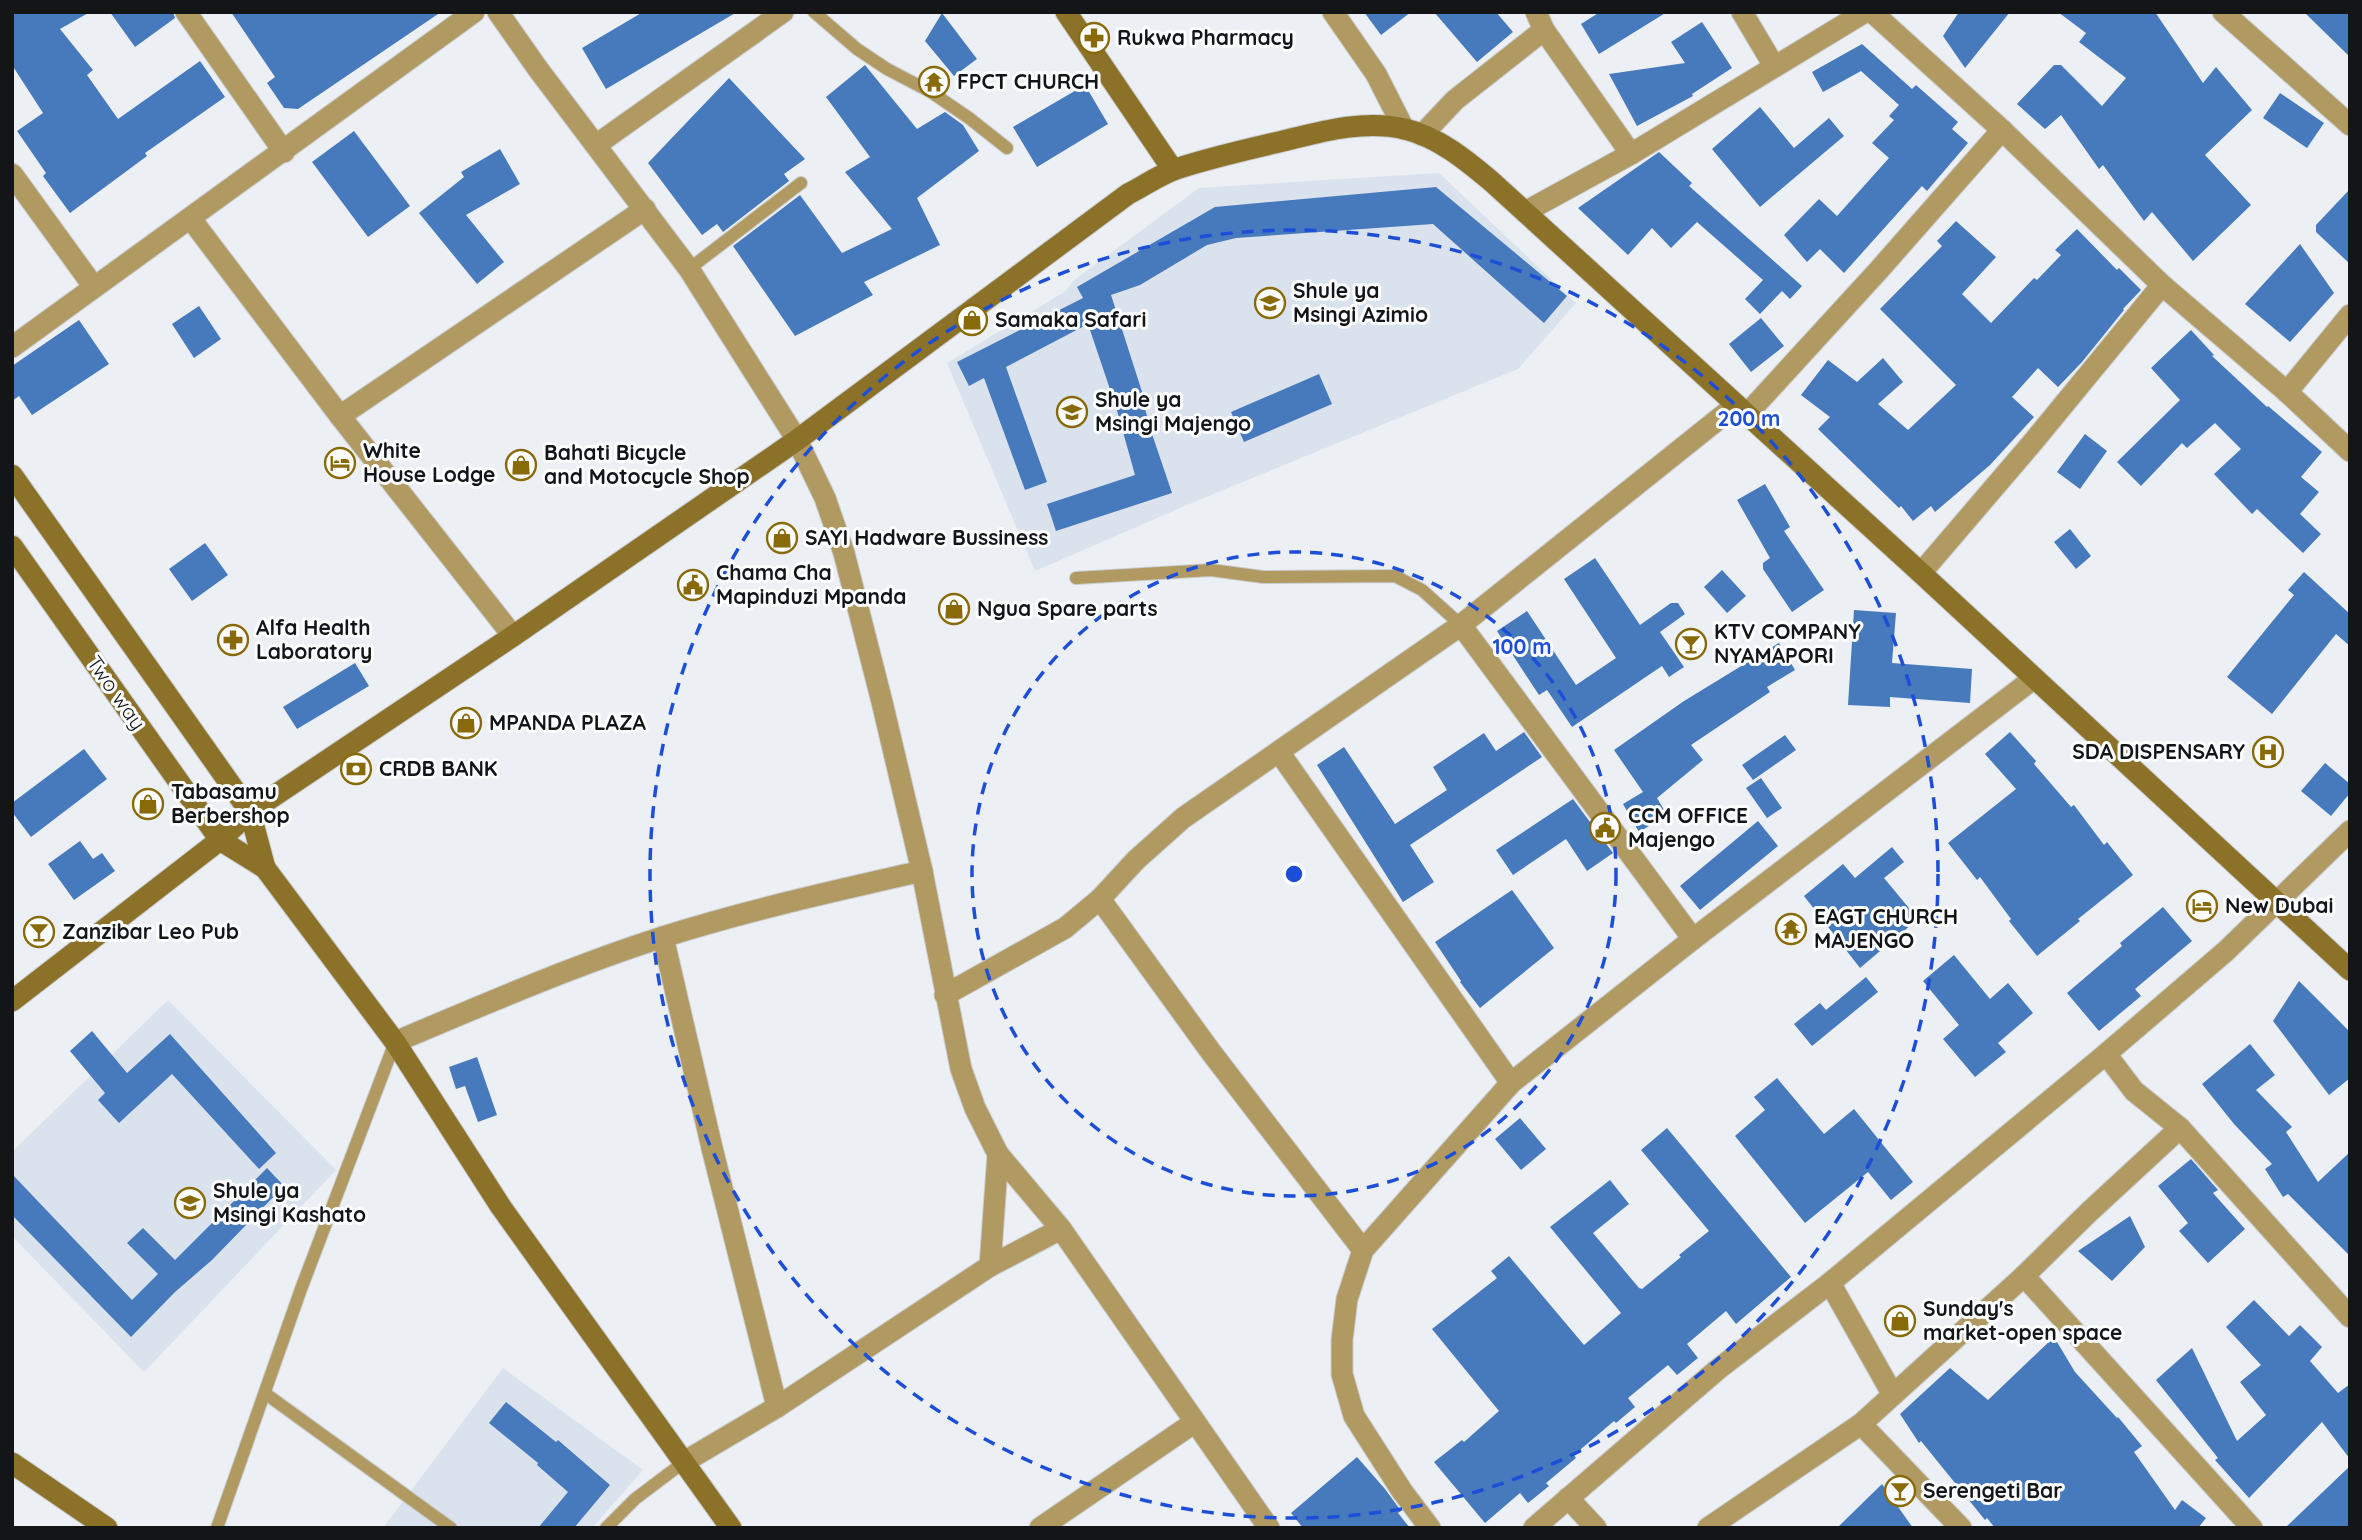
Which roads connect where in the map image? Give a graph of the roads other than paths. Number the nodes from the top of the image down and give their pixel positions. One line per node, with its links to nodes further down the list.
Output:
1 (186, 12): 19 (street)
2 (474, 12): 19 (street)
3 (498, 12): 17 (street)
4 (783, 12): 17 (street)
5 (814, 12): 18 (lane)
6 (1066, 12): 21 (street)
7 (1333, 12): 16 (street)
8 (1742, 12): 13 (street)
9 (1865, 12): 13 (street)
10 (1872, 12): 15 (street)
11 (2223, 12): 14 (street)
12 (1540, 21): 16 (street); 20 (street)
13 (1774, 66): 20 (street)
14 (2350, 125)
15 (2002, 130): 28 (street); 33 (street)
16 (1413, 132): 21 (street); 25 (street)
17 (596, 145): 24 (street)
18 (1007, 148)
19 (284, 152): 26 (street)
20 (1631, 154): 25 (street)
21 (1173, 170): 35 (street)
22 (12, 174): 29 (street)
23 (801, 183): 27 (lane)
24 (645, 209): 27 (street); 34 (street)
25 (1525, 212): 33 (street)
26 (191, 219): 29 (street); 34 (street)
27 (690, 269): 35 (street)
28 (2162, 285): 32 (street); 39 (street)
29 (94, 287): 31 (street)
30 (2350, 314): 32 (street)
31 (12, 347)
32 (2287, 392): 36 (street)
33 (1742, 410): 39 (street); 41 (street)
34 (340, 415): 42 (street)
35 (797, 440): 42 (street); 49 (street)
36 (2350, 451)
37 (12, 475): 45 (street)
38 (12, 546): 47 (street, Two way)
39 (1921, 573): 43 (street)
40 (1076, 578): 41 (lane)
41 (1461, 625): 44 (street); 53 (street)
42 (513, 636): 45 (street)
43 (2032, 679): 51 (street); 53 (street)
44 (1279, 752): 50 (street); 59 (street)
45 (250, 812): 47 (street); 48 (street)
46 (2350, 831): 51 (street)
47 (220, 840): 48 (street); 56 (street)
48 (265, 868): 57 (street)
49 (922, 871): 52 (street); 55 (street)
50 (1100, 899): 55 (street); 63 (street)
51 (2278, 903): 54 (street); 58 (street)
52 (663, 937): 57 (street); 70 (street)
53 (1693, 939): 59 (street)
54 (2350, 970)
55 (945, 995): 61 (street)
56 (12, 1001)
57 (395, 1042): 68 (lane); 73 (street)
58 (2106, 1054): 60 (street); 66 (street)
59 (1511, 1083): 63 (street)
60 (2180, 1128): 65 (street); 67 (street)
61 (998, 1154): 62 (street); 64 (street)
62 (1061, 1230): 64 (street); 71 (street)
63 (1363, 1250): 83 (street)
64 (990, 1266): 70 (street)
65 (2024, 1276): 69 (street); 88 (street)
66 (1830, 1283): 69 (street); 75 (street)
67 (2350, 1317)
68 (266, 1394): 77 (lane); 78 (lane)
69 (1893, 1395): 72 (street)
70 (778, 1407): 73 (street)
71 (1195, 1422): 81 (street); 82 (street)
72 (1861, 1424): 86 (street); 87 (street)
73 (684, 1462): 79 (lane); 80 (street)
74 (12, 1463): 76 (street)
75 (1568, 1498): 84 (street); 85 (street)
76 (107, 1528)
77 (217, 1528)
78 (451, 1528)
79 (606, 1528)
80 (731, 1528)
81 (1040, 1528)
82 (1269, 1528)
83 (1430, 1528)
84 (1534, 1528)
85 (1596, 1528)
86 (1708, 1528)
87 (1961, 1528)
88 (2252, 1528)

